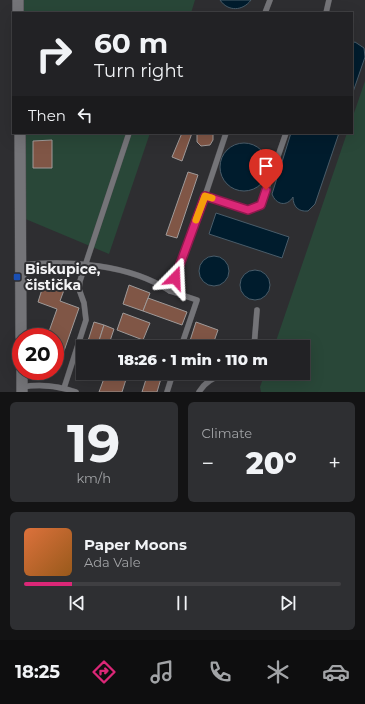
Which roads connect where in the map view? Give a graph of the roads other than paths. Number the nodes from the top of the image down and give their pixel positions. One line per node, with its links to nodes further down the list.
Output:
1 (18, 0): 4 (street)
2 (270, 0): 5 (lane)
3 (329, 0): 6 (lane)
4 (18, 12)
5 (265, 12)
6 (326, 12)
7 (20, 134): 12 (street)
8 (129, 134): 13 (lane)
9 (226, 134): 11 (lane)
10 (286, 134): 11 (lane)
11 (205, 196): 14 (lane)
12 (21, 264): 13 (lane); 16 (street)
13 (86, 265): 14 (lane); 21 (lane)
14 (170, 291): 17 (lane)
15 (257, 310): 18 (lane)
16 (21, 328)
17 (184, 340)
18 (255, 340)
19 (171, 380): 24 (lane)
20 (210, 380): 25 (lane)
21 (64, 388): 22 (lane); 23 (lane)
22 (22, 389)
23 (76, 392)
24 (167, 392)
25 (199, 392)

